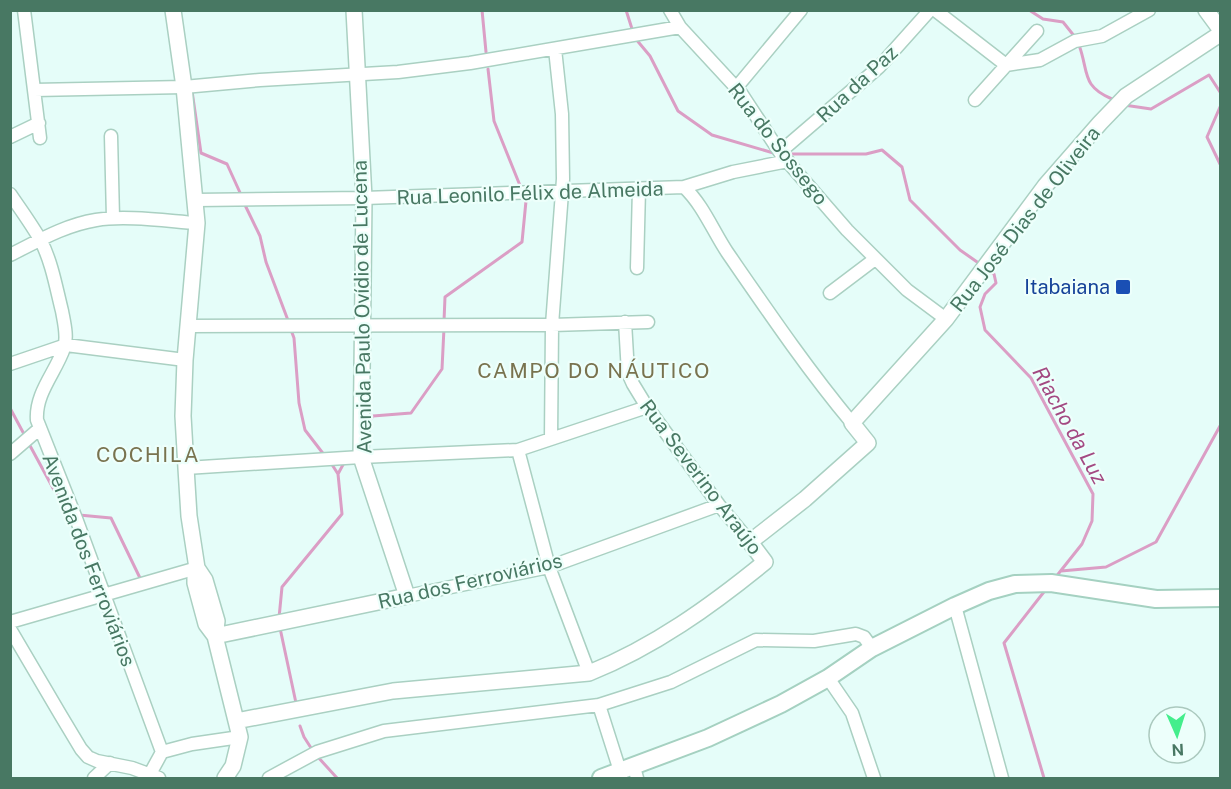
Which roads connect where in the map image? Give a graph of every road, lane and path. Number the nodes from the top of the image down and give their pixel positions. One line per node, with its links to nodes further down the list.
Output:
1 (24, 10): 19 (street)
2 (173, 10): 17 (street)
3 (354, 10): 16 (street, Avenida Paulo Ovídio de Lucena)
4 (670, 10): 10 (street, Rua do Sossego)
5 (801, 10): 18 (street)
6 (930, 10): 25 (street, Rua da Paz)
7 (935, 10): 15 (street)
8 (1149, 10): 15 (street)
9 (1206, 10): 11 (street)
10 (680, 27): 14 (street); 18 (street, Rua do Sossego)
11 (1221, 29)
12 (1037, 30): 15 (street)
13 (1221, 34): 39 (street, Rua José Dias de Oliveira)
14 (555, 50): 16 (street); 28 (street)
15 (1005, 65): 20 (street)
16 (356, 76): 17 (street); 30 (street, Avenida Paulo Ovídio de Lucena)
17 (184, 87): 19 (street); 31 (street)
18 (736, 88): 25 (street, Rua do Sossego)
19 (34, 90): 21 (street)
20 (975, 100)
21 (39, 123): 23 (street); 24 (street)
22 (111, 136): 32 (street)
23 (10, 137)
24 (40, 138)
25 (784, 156): 26 (street, Rua Leonilo Félix de Almeida); 36 (street, Rua do Sossego)
26 (684, 188): 27 (street, Rua Leonilo Félix de Almeida); 49 (street)
27 (639, 189): 28 (street, Rua Leonilo Félix de Almeida); 37 (street)
28 (561, 191): 30 (street, Rua Leonilo Félix de Almeida); 42 (street)
29 (10, 194): 34 (street)
30 (364, 198): 31 (street, Rua Leonilo Félix de Almeida); 44 (street, Avenida Paulo Ovídio de Lucena)
31 (196, 200): 33 (street)
32 (113, 218): 33 (street); 34 (street)
33 (197, 223): 43 (street)
34 (40, 240): 35 (street); 45 (street)
35 (10, 255)
36 (875, 259): 38 (street); 39 (street, Rua do Sossego)
37 (637, 268)
38 (830, 293)
39 (946, 319): 49 (street, Rua José Dias de Oliveira)
40 (625, 322): 41 (street); 42 (street); 48 (street, Rua Severino Araújo)
41 (648, 322)
42 (552, 325): 44 (street); 51 (street)
43 (188, 326): 44 (street); 46 (street)
44 (362, 327): 54 (street, Avenida Paulo Ovídio de Lucena)
45 (66, 345): 46 (street); 47 (street); 50 (street, Avenida dos Ferroviários)
46 (185, 360): 55 (street)
47 (10, 364)
48 (647, 407): 51 (street); 56 (street, Rua Severino Araújo)
49 (852, 423): 57 (street)
50 (39, 429): 53 (street); 60 (street, Avenida dos Ferroviários)
51 (551, 439): 52 (street)
52 (518, 450): 54 (street); 58 (street)
53 (10, 454)
54 (361, 457): 55 (street); 61 (street, Avenida Paulo Ovídio de Lucena)
55 (186, 468): 59 (street)
56 (718, 505): 57 (street, Rua Severino Araújo); 58 (street, Rua dos Ferroviários)
57 (750, 542): 68 (street, Rua Severino Araújo)
58 (549, 567): 61 (street, Rua dos Ferroviários); 68 (street)
59 (196, 568): 60 (street); 66 (street)
60 (104, 595): 64 (street); 73 (street, Avenida dos Ferroviários)
61 (407, 596): 66 (street, Rua dos Ferroviários)
62 (1221, 598): 63 (main road)
63 (955, 606): 67 (main road); 82 (street)
64 (10, 622)
65 (10, 629): 74 (street)
66 (215, 636): 71 (street)
67 (872, 648): 69 (main road); 70 (street)
68 (589, 673): 71 (street)
69 (828, 678): 75 (main road); 81 (street)
70 (599, 705): 75 (street); 79 (street)
71 (236, 721): 72 (street)
72 (240, 737): 73 (street); 76 (street)
73 (162, 752): 77 (street)
74 (110, 763): 77 (street); 78 (street)
75 (630, 772): 80 (main road)
76 (233, 774)
77 (155, 776)
78 (94, 778)
79 (269, 778)
80 (601, 778)
81 (874, 778)
82 (1002, 778)

